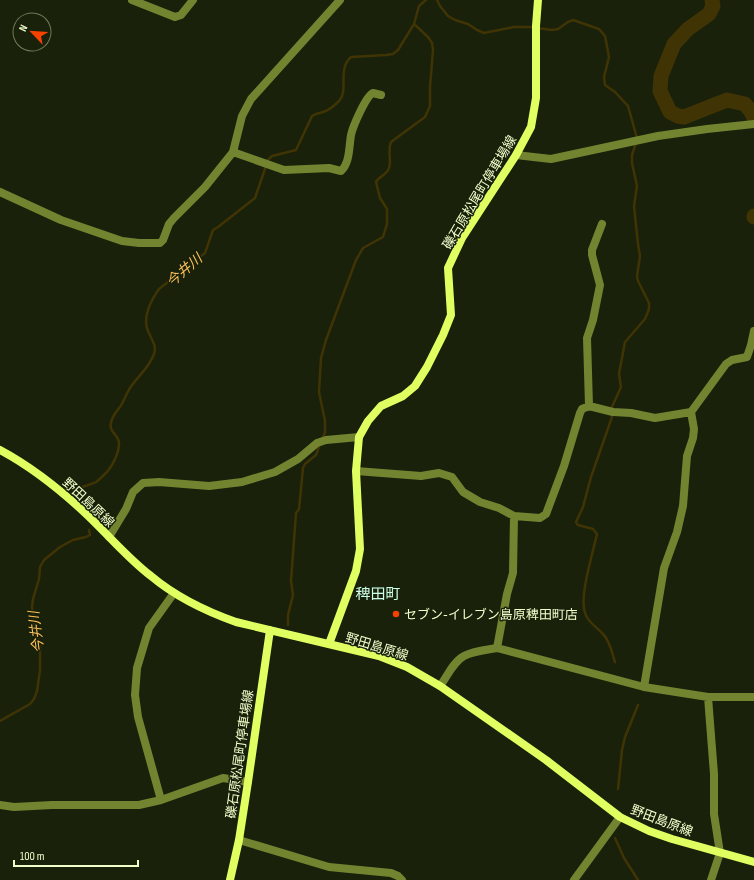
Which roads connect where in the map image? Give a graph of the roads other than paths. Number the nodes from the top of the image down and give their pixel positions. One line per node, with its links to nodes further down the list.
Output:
1 (132, 0): 2 (street)
2 (193, 0)
3 (340, 0): 7 (street)
4 (538, 0): 8 (main road, 礫石原松尾町停車場線)
5 (381, 96): 7 (street)
6 (753, 124): 8 (street)
7 (234, 152): 9 (street)
8 (516, 155): 14 (main road, 礫石原松尾町停車場線)
9 (0, 192)
10 (602, 224): 12 (street)
11 (754, 331): 13 (street)
12 (589, 406): 13 (street); 17 (street)
13 (691, 412): 24 (street)
14 (359, 437): 16 (main road, 礫石原松尾町停車場線); 18 (street)
15 (0, 450): 18 (main road, 野田島原線)
16 (356, 471): 17 (street); 21 (main road, 礫石原松尾町停車場線)
17 (514, 516): 22 (street)
18 (109, 537): 19 (main road, 野田島原線)
19 (174, 593): 20 (main road, 野田島原線); 28 (street)
20 (270, 630): 21 (main road, 野田島原線); 27 (main road, 礫石原松尾町停車場線)
21 (329, 644): 23 (main road, 野田島原線)
22 (497, 648): 23 (street); 24 (street)
23 (440, 686): 30 (main road, 野田島原線)
24 (644, 687): 25 (street)
25 (708, 697): 26 (street); 32 (street)
26 (754, 697)
27 (248, 782): 28 (street); 31 (main road, 礫石原松尾町停車場線)
28 (161, 800): 29 (street)
29 (0, 805)
30 (620, 817): 32 (main road, 野田島原線); 36 (street)
31 (239, 840): 34 (main road, 礫石原松尾町停車場線); 35 (street)
32 (720, 853): 33 (main road, 野田島原線); 37 (street)
33 (754, 862)
34 (230, 880)
35 (402, 880)
36 (574, 880)
37 (711, 880)

